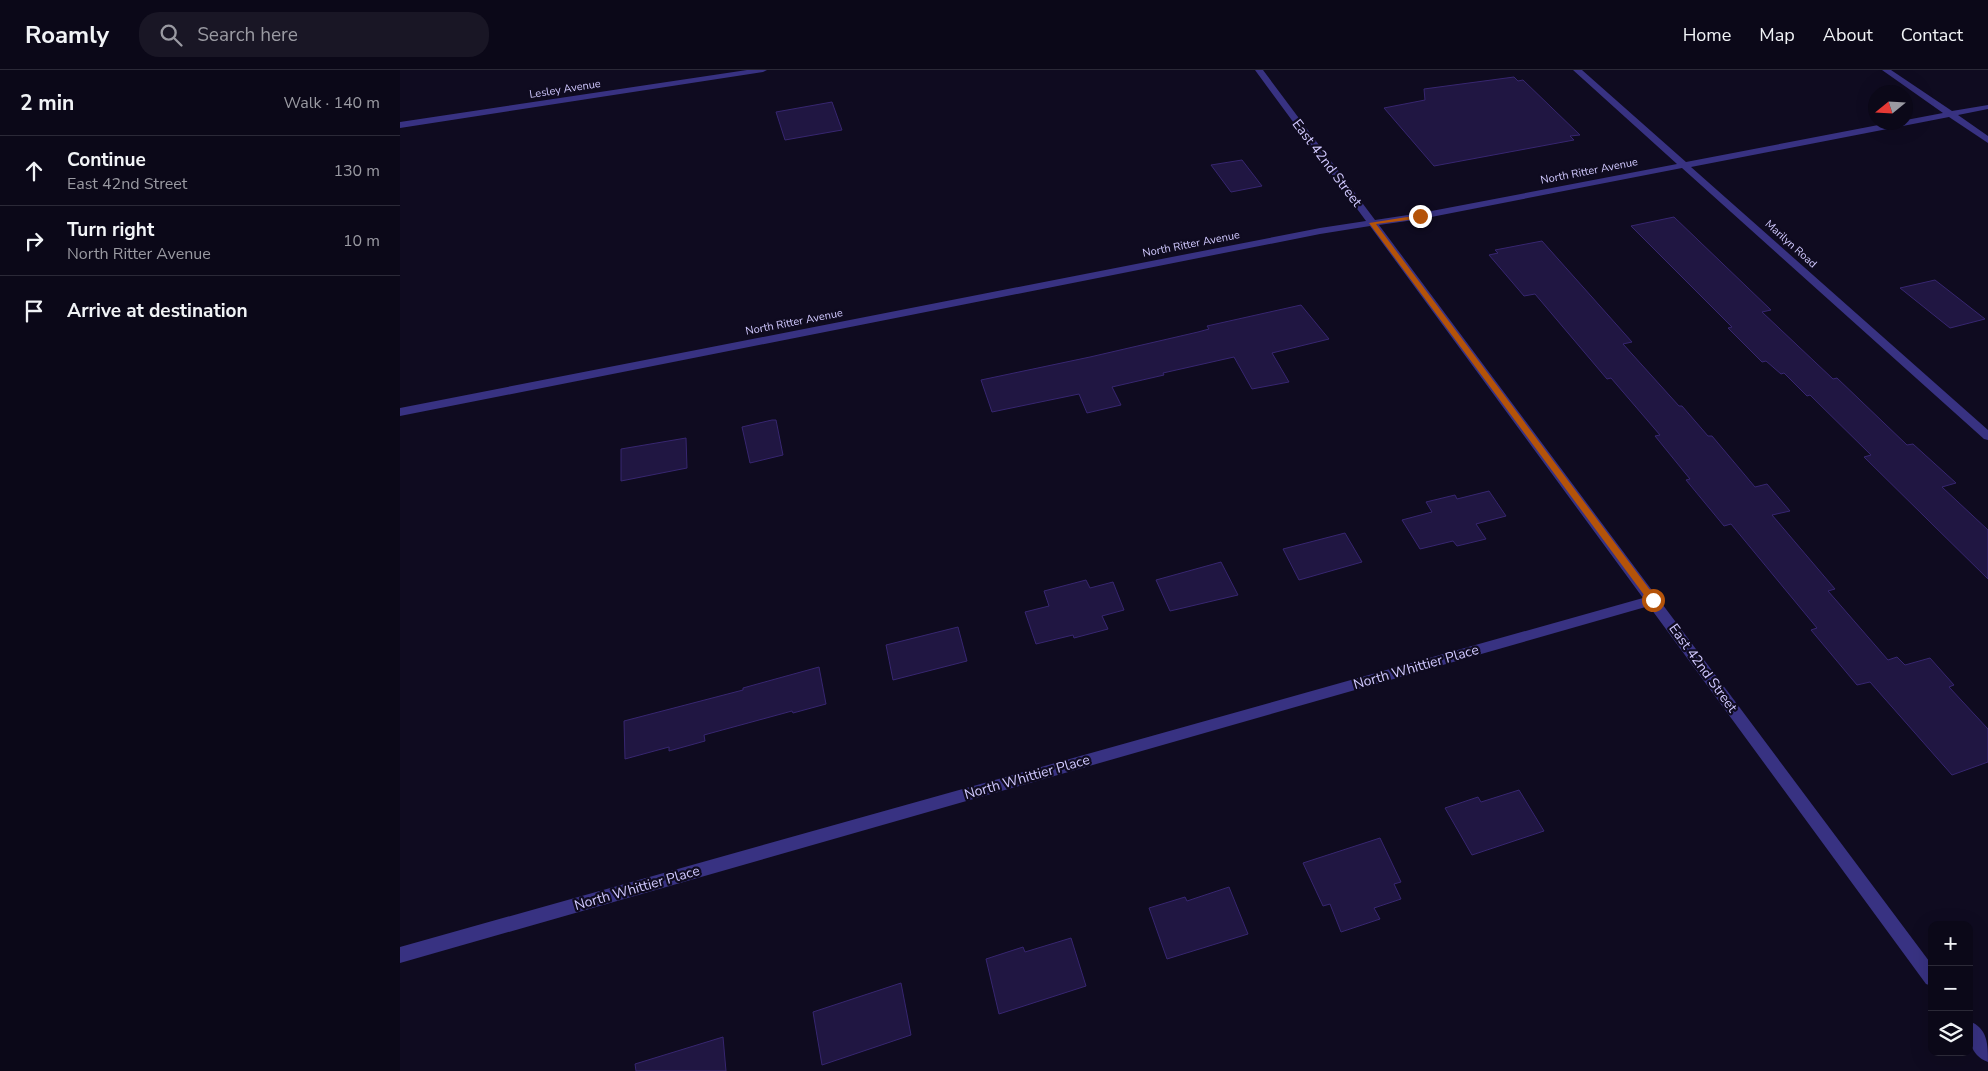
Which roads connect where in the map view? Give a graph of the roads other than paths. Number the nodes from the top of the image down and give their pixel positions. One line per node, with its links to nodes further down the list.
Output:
1 (763, 70): 7 (street, Lesley Avenue)
2 (1258, 70): 10 (street, East 42nd Street)
3 (1577, 70): 9 (street, Marilyn Road)
4 (1886, 70): 6 (street)
5 (1988, 107): 6 (street, North Ritter Avenue)
6 (1950, 114): 8 (street); 9 (street, North Ritter Avenue)
7 (400, 125)
8 (1988, 140)
9 (1684, 165): 10 (street, North Ritter Avenue); 12 (street, Marilyn Road)
10 (1372, 223): 11 (street, North Ritter Avenue); 13 (street, East 42nd Street)
11 (400, 412)
12 (1988, 436)
13 (1653, 600): 14 (street, North Whittier Place); 15 (street, East 42nd Street)
14 (400, 954)
15 (1928, 973)
16 (1973, 1034): 17 (street)
17 (1988, 1054)

